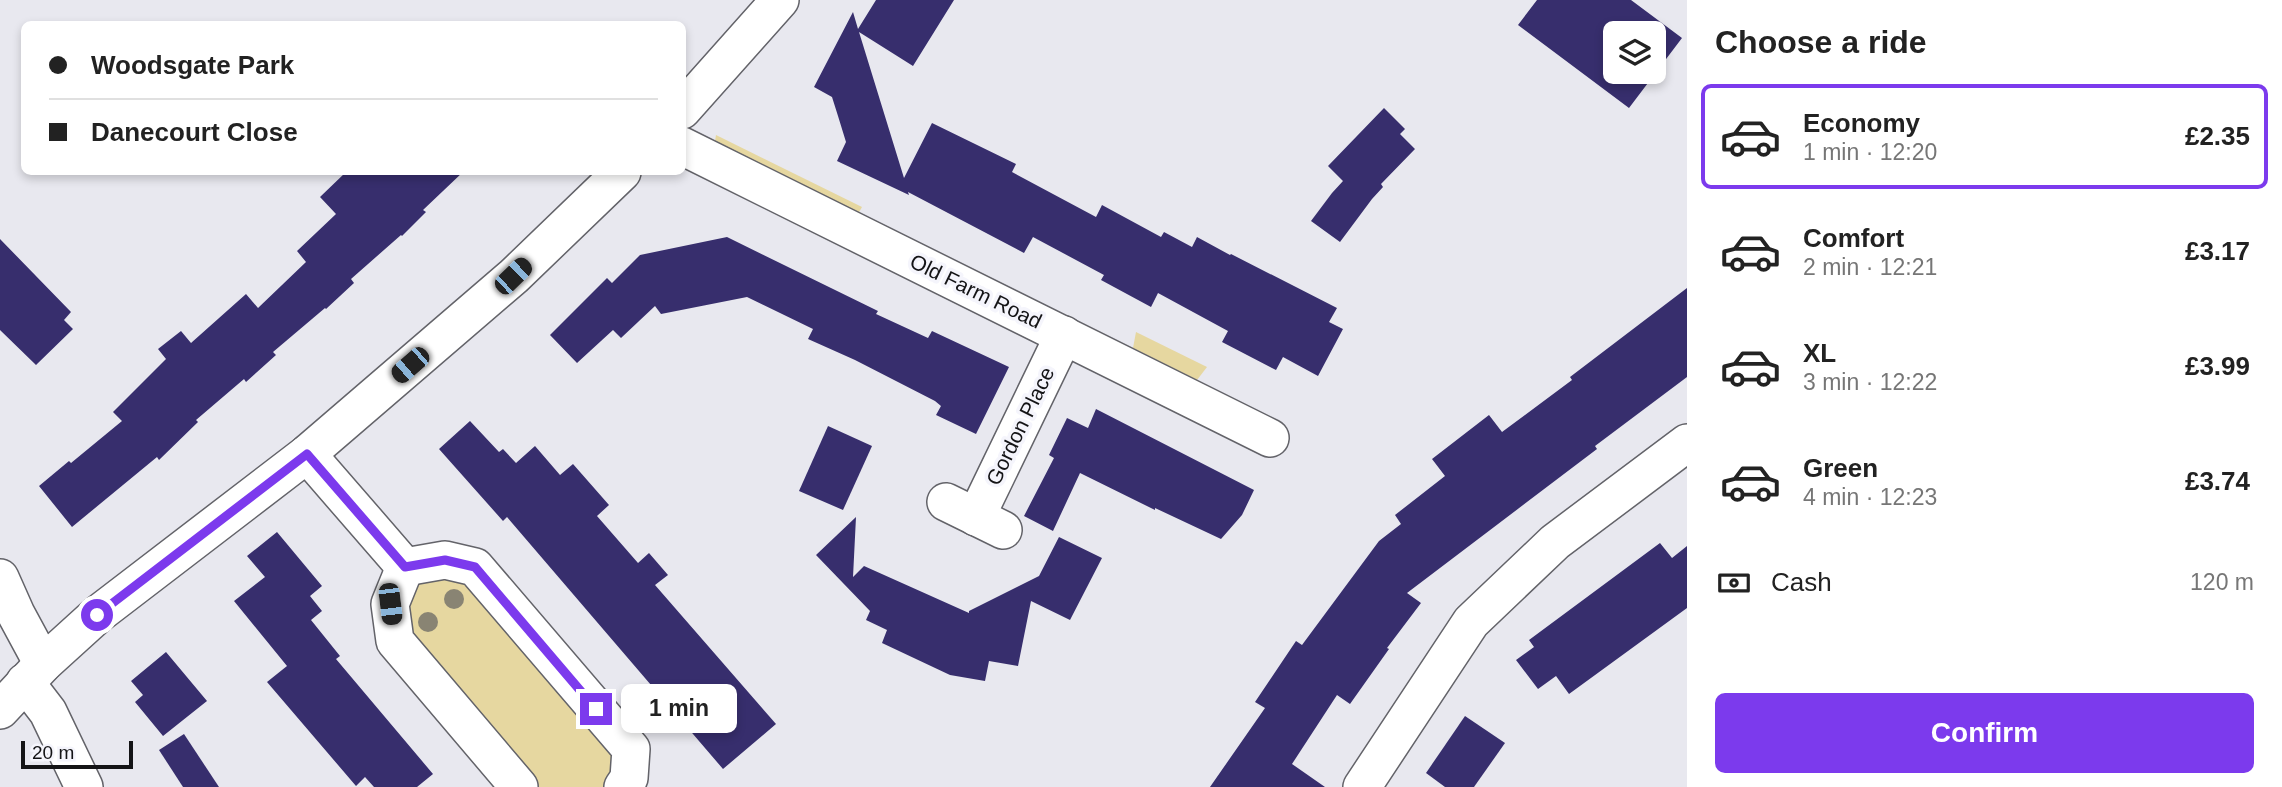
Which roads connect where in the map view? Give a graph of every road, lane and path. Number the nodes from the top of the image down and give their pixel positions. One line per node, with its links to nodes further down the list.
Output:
1 (780, 0): 2 (street)
2 (686, 106)
3 (686, 148): 5 (street, Old Farm Road)
4 (619, 175): 8 (street)
5 (1064, 335): 6 (street, Old Farm Road); 9 (street, Gordon Place)
6 (1270, 438)
7 (1687, 443): 17 (street)
8 (307, 454): 10 (street); 12 (street)
9 (975, 516)
10 (405, 567): 15 (street); 16 (street)
11 (0, 578): 12 (street)
12 (34, 673): 13 (street); 14 (street)
13 (0, 710)
14 (84, 787)
15 (519, 787)
16 (623, 787)
17 (1362, 787)

